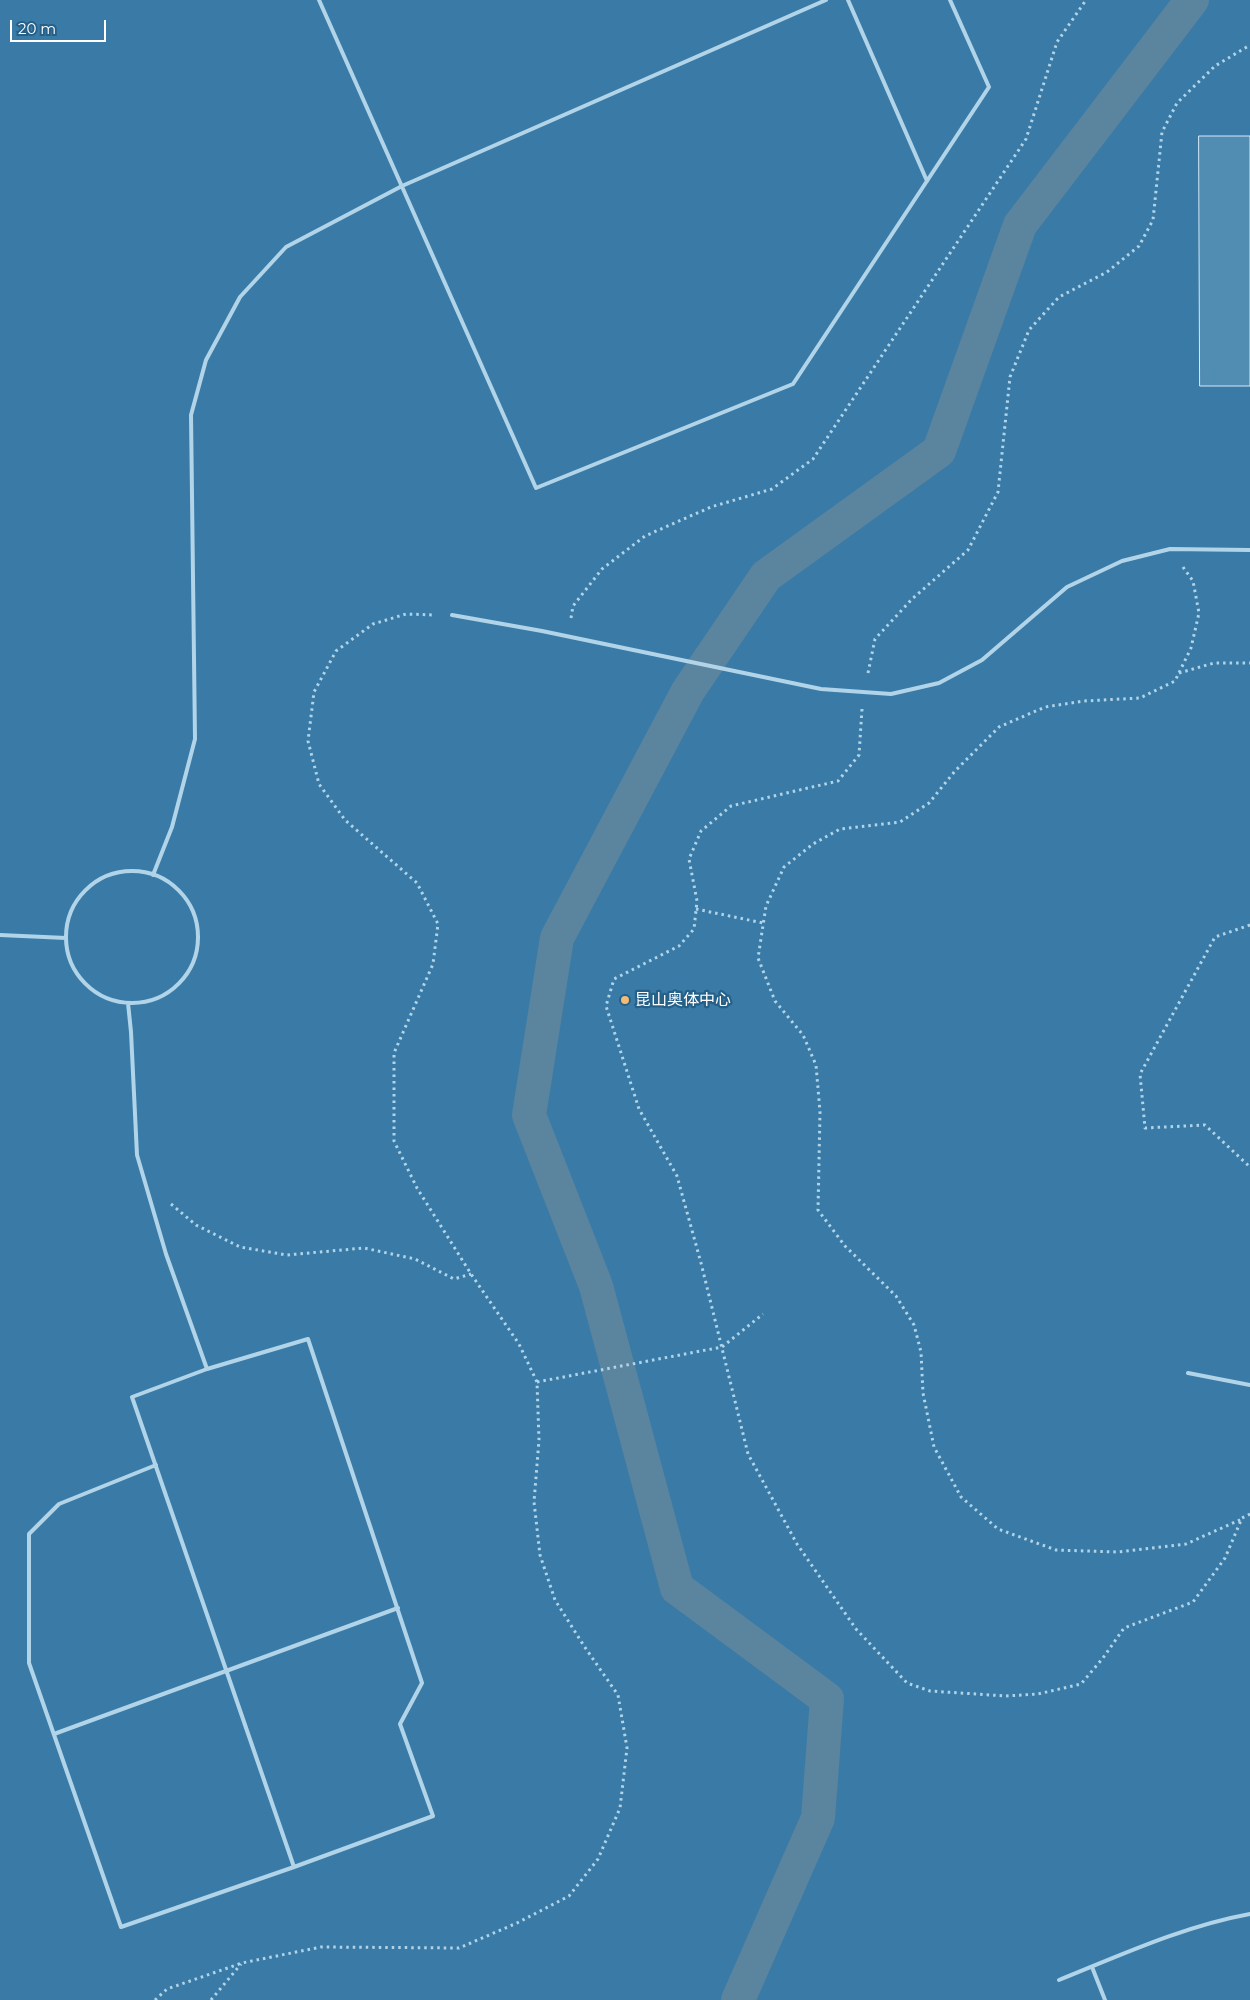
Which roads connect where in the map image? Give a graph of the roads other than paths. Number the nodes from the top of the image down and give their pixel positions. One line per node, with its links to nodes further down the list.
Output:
1 (319, 0): 6 (lane)
2 (826, 0): 6 (lane)
3 (848, 0): 5 (lane)
4 (950, 0): 5 (lane)
5 (927, 181): 6 (lane)
6 (402, 186): 9 (lane)
7 (1250, 550): 8 (lane)
8 (452, 615)
9 (153, 875): 11 (lane); 12 (lane)
10 (0, 935): 11 (lane)
11 (66, 938): 12 (lane)
12 (128, 1003): 13 (lane)
13 (207, 1369): 16 (lane); 17 (lane)
14 (1188, 1373): 15 (lane)
15 (1250, 1385)
16 (156, 1465): 18 (lane); 19 (lane)
17 (398, 1608): 18 (lane); 20 (lane)
18 (226, 1671): 19 (lane); 20 (lane)
19 (54, 1734): 20 (lane)
20 (294, 1867)
21 (1250, 1914): 22 (lane)
22 (1092, 1966): 23 (lane); 24 (lane)
23 (1059, 1980)
24 (1105, 2000)

